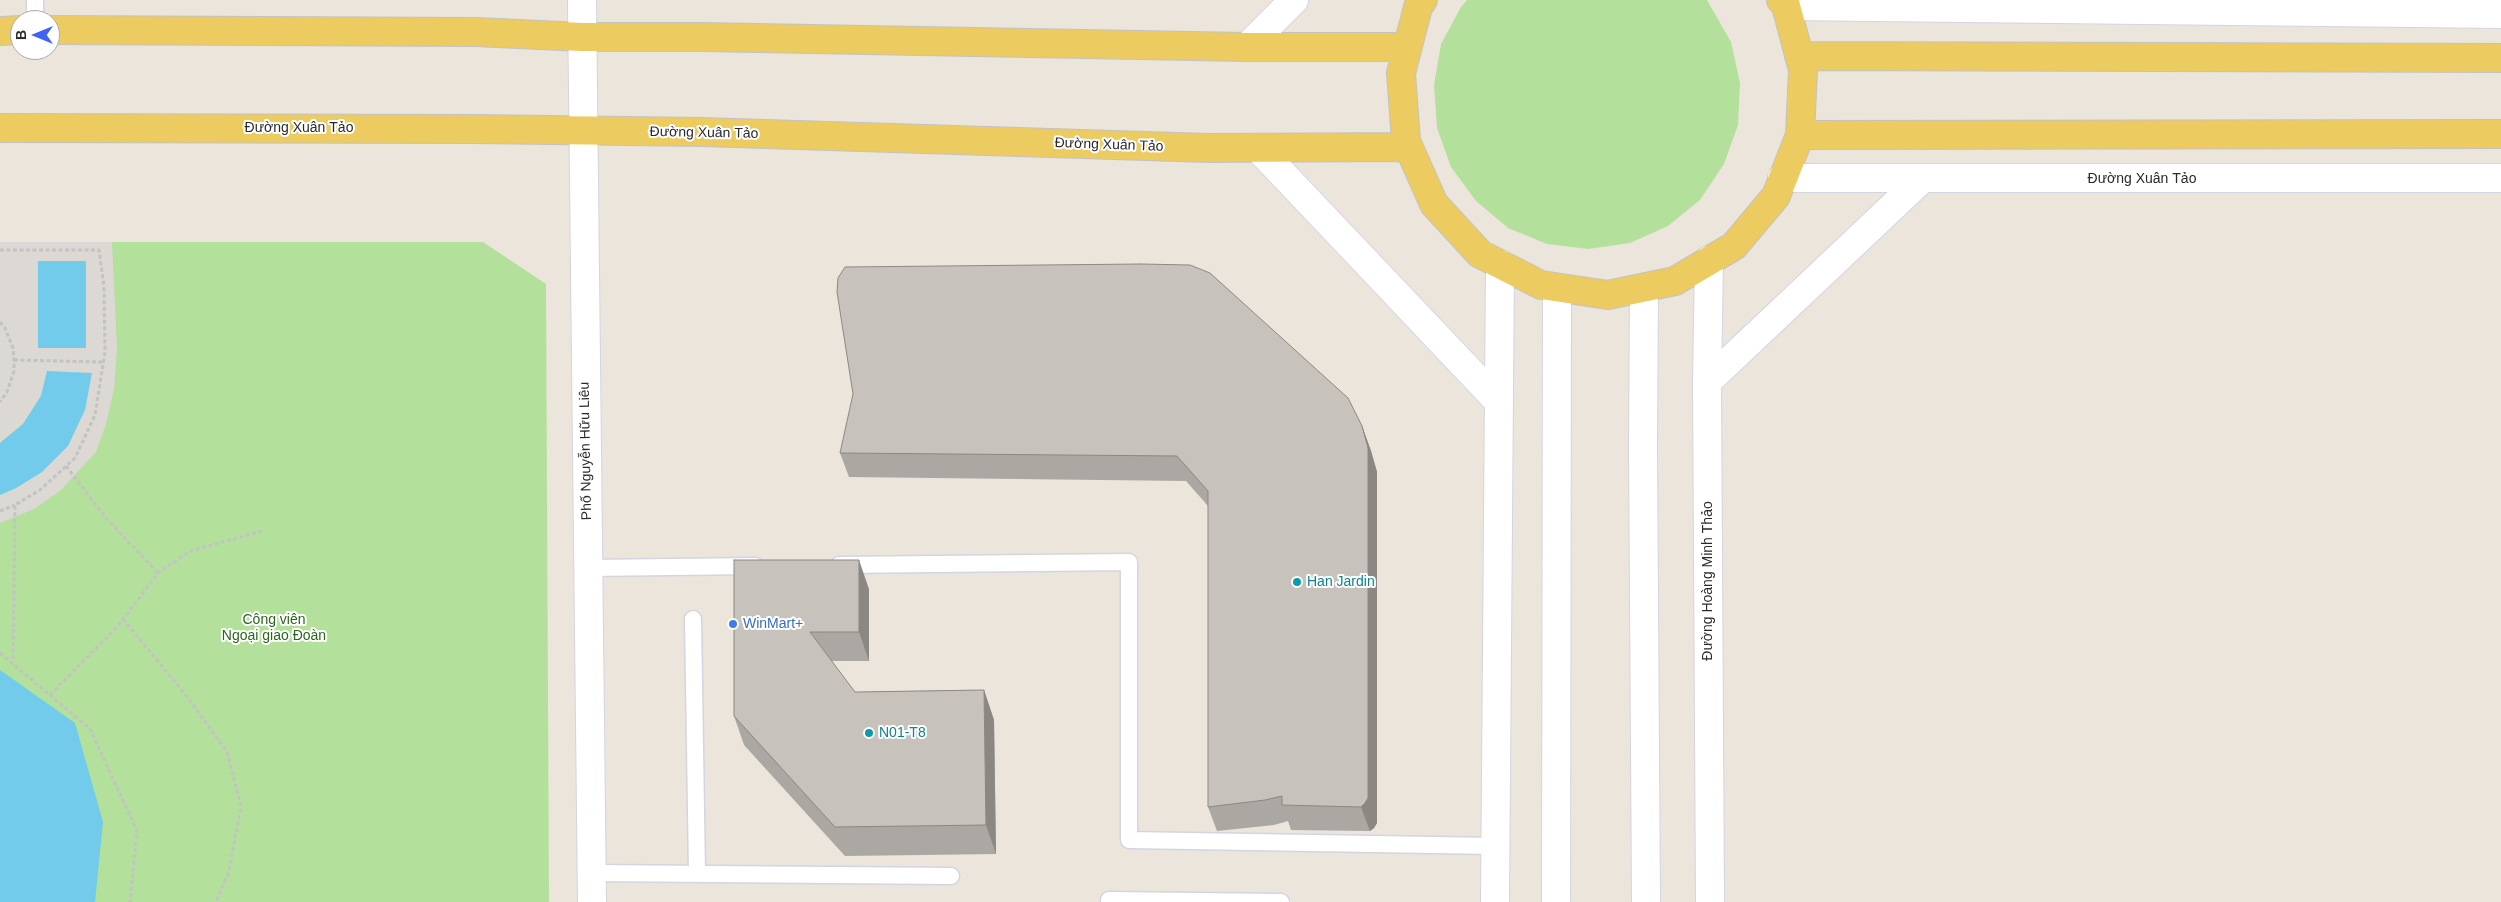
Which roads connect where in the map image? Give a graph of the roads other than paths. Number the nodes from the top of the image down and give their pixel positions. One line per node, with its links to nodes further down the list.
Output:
1 (582, 0): 8 (main road, Phố Nguyễn Hữu Liêu)
2 (1294, 0): 9 (main road)
3 (1423, 0): 10 (main road)
4 (1783, 3): 5 (main road); 11 (main road)
5 (1907, 4): 6 (main road)
6 (2501, 14)
7 (60, 30): 8 (main road)
8 (582, 37): 9 (main road); 14 (main road, Phố Nguyễn Hữu Liêu)
9 (1246, 47): 10 (main road)
10 (1407, 47): 17 (main road)
11 (1799, 56): 12 (main road); 16 (main road)
12 (2501, 58)
13 (0, 128): 14 (main road, Đường Xuân Tảo)
14 (582, 131): 18 (main road, Đường Xuân Tảo); 30 (main road, Phố Nguyễn Hữu Liêu)
15 (2501, 134): 16 (main road)
16 (1800, 135): 19 (main road)
17 (1408, 147): 18 (main road, Đường Xuân Tảo); 23 (main road)
18 (1258, 148): 27 (main road)
19 (1782, 178): 20 (main road, Đường Xuân Tảo); 22 (main road)
20 (1923, 178): 21 (main road, Đường Xuân Tảo); 26 (main road)
21 (2501, 178)
22 (1709, 260): 25 (main road); 26 (main road, Đường Hoàng Minh Thảo)
23 (1500, 264): 24 (main road); 27 (main road)
24 (1557, 288): 25 (main road); 40 (main road)
25 (1644, 288): 41 (main road)
26 (1707, 382): 42 (main road, Đường Hoàng Minh Thảo)
27 (1498, 401): 32 (main road)
28 (824, 565): 32 (lane)
29 (775, 566): 30 (lane)
30 (588, 568): 33 (main road, Phố Nguyễn Hữu Liêu)
31 (693, 619): 34 (lane)
32 (1495, 846): 39 (main road)
33 (592, 873): 34 (lane); 36 (main road, Phố Nguyễn Hữu Liêu)
34 (697, 874): 35 (lane)
35 (952, 876)
36 (592, 902)
37 (1109, 902): 38 (lane)
38 (1281, 902)
39 (1495, 902)
40 (1556, 902)
41 (1646, 902)
42 (1710, 902)

